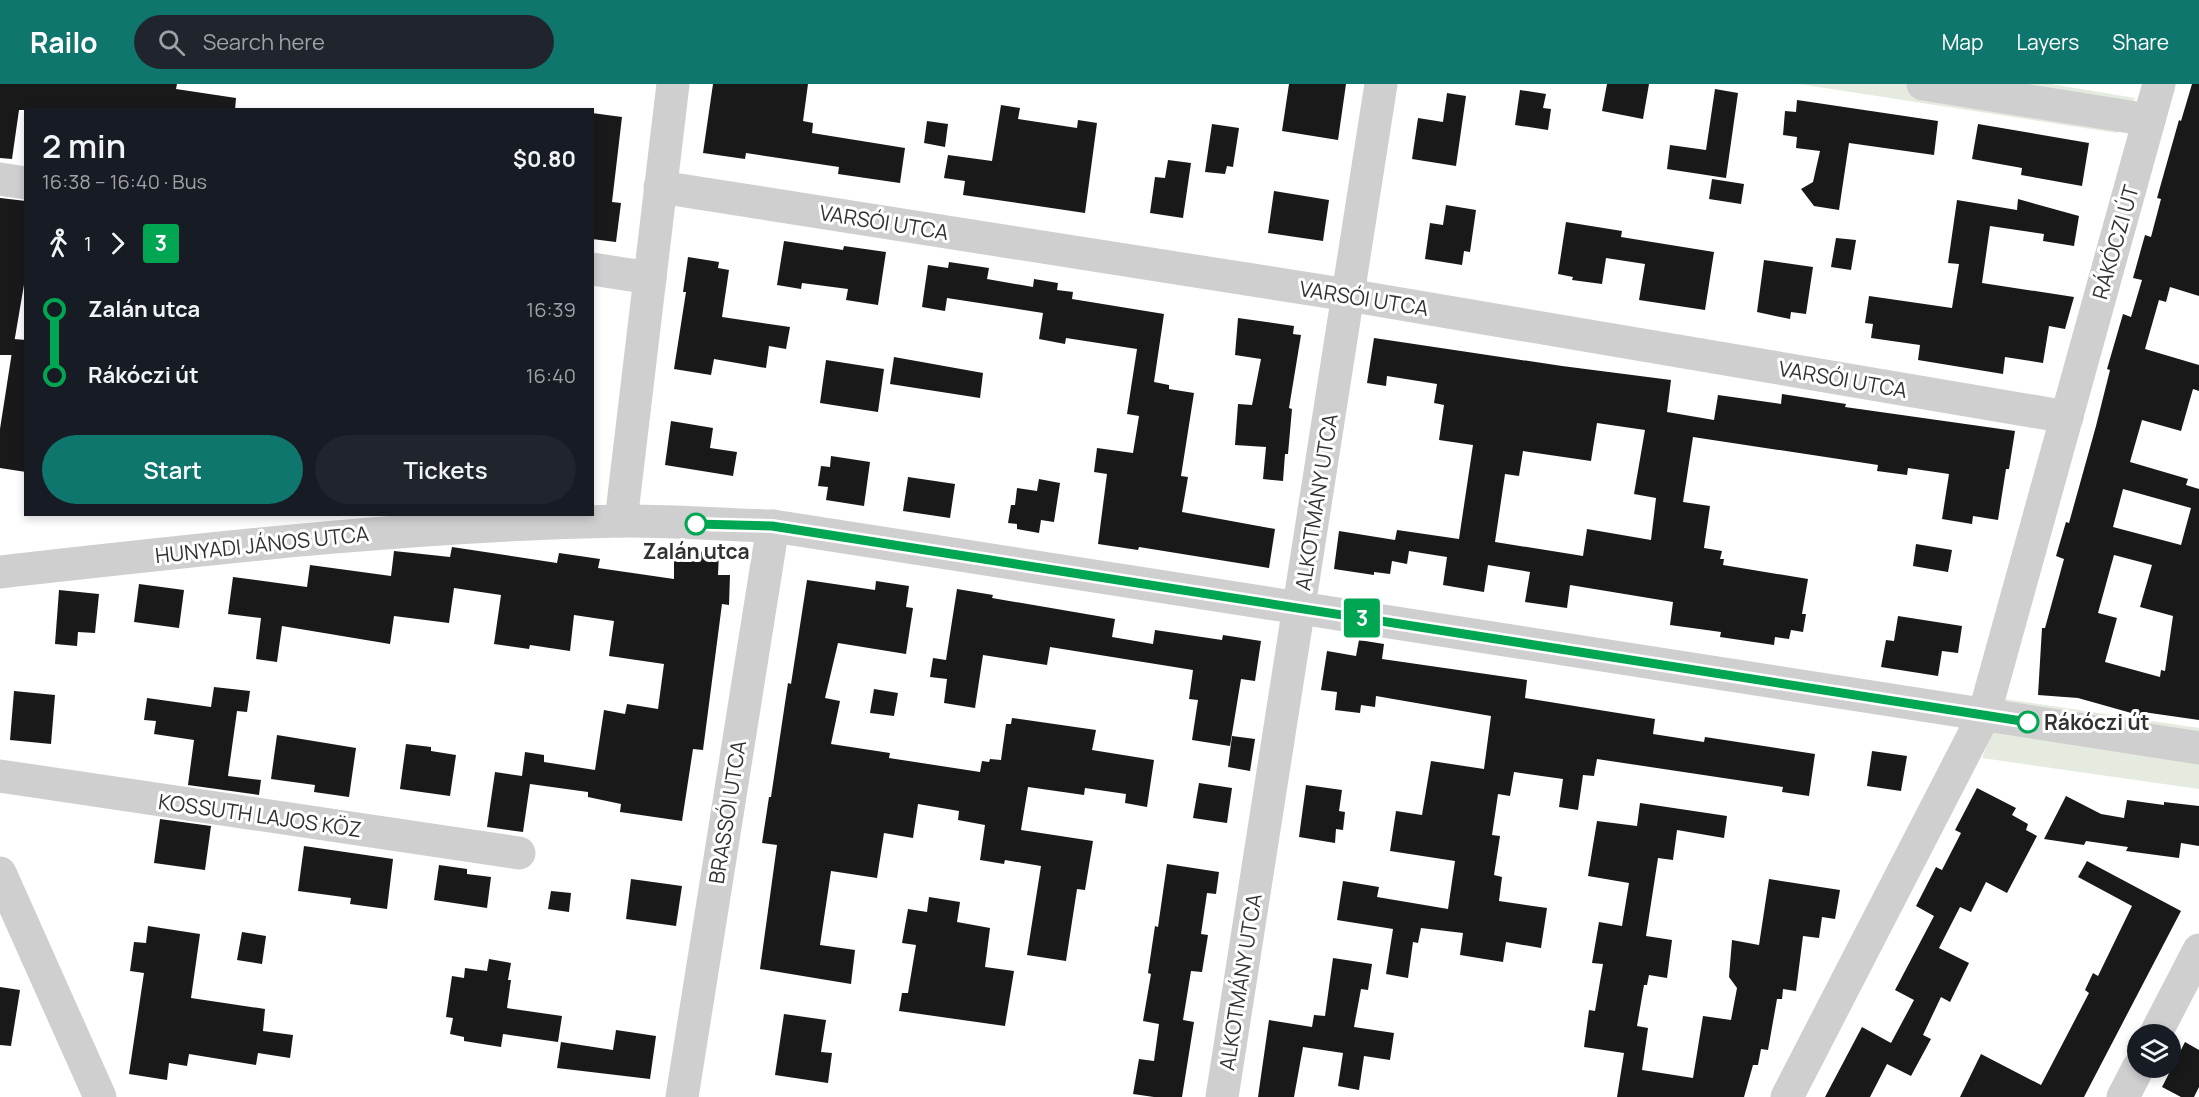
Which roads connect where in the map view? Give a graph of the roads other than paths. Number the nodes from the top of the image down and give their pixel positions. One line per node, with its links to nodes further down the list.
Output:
1 (673, 84): 8 (street)
2 (1381, 84): 11 (street, ALKOTMÁNY UTCA)
3 (1923, 84): 5 (street)
4 (2159, 84): 5 (street, RÁKÓCZI ÚT)
5 (2149, 120): 12 (street, RÁKÓCZI ÚT)
6 (0, 179): 7 (street)
7 (24, 183)
8 (660, 187): 10 (street); 11 (street, VARSÓI UTCA)
9 (594, 269): 10 (street)
10 (650, 278): 13 (street)
11 (1348, 295): 12 (street, VARSÓI UTCA); 16 (street, ALKOTMÁNY UTCA)
12 (2067, 417): 17 (street, RÁKÓCZI ÚT)
13 (621, 521): 14 (street, HUNYADI JÁNOS UTCA); 15 (street, HUNYADI JÁNOS UTCA)
14 (772, 526): 16 (street, HUNYADI JÁNOS UTCA); 26 (street, BRASSÓI UTCA)
15 (0, 572)
16 (1299, 608): 17 (street, HUNYADI JÁNOS UTCA); 27 (street, ALKOTMÁNY UTCA)
17 (1984, 715): 18 (street, HUNYADI JÁNOS UTCA); 28 (street, RÁKÓCZI ÚT)
18 (2199, 748)
19 (0, 776): 20 (street, KOSSUTH LAJOS KÖZ)
20 (519, 853)
21 (0, 873): 25 (street)
22 (2199, 950): 23 (street)
23 (2161, 1024)
24 (2133, 1078): 29 (street)
25 (100, 1097)
26 (682, 1097)
27 (1222, 1097)
28 (1787, 1097)
29 (2123, 1097)

